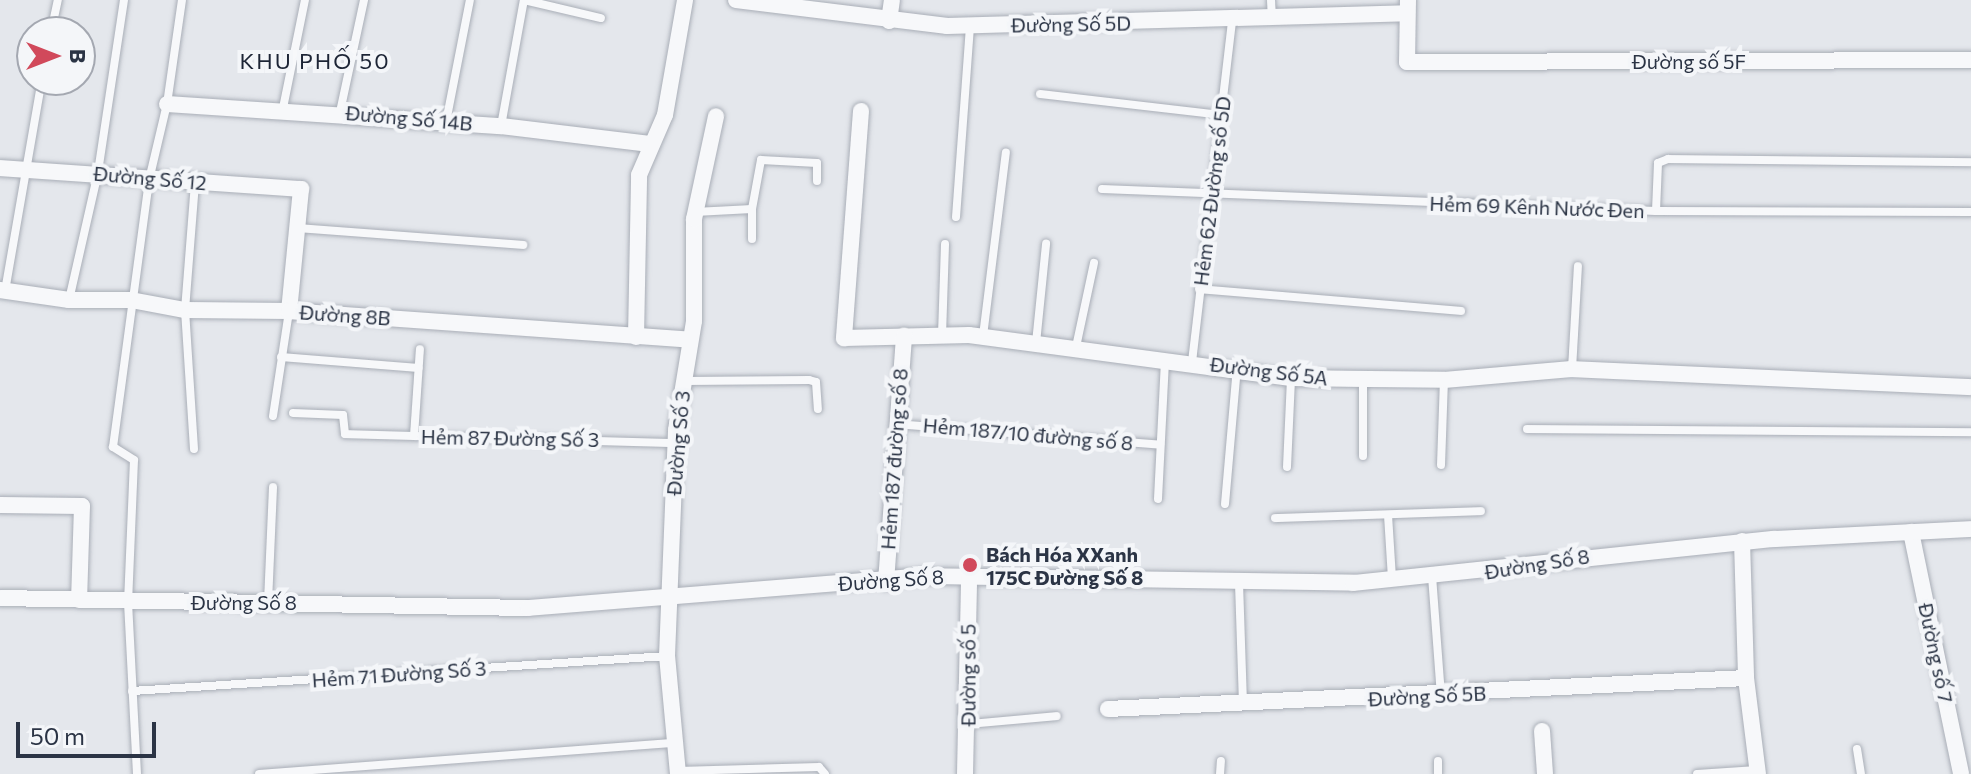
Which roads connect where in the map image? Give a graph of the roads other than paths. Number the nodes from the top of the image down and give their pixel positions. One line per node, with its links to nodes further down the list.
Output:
1 (124, 0): 33 (lane)
2 (182, 0): 20 (lane)
3 (305, 0): 23 (lane)
4 (364, 0): 22 (lane)
5 (470, 0): 26 (lane)
6 (685, 0): 28 (street)
7 (736, 0): 10 (street, Đường Số 5D)
8 (892, 0): 15 (street)
9 (1271, 0): 13 (lane)
10 (825, 6): 15 (street, Đường Số 5D)
11 (1408, 6): 13 (street, Đường Số 5D); 17 (street, Đường số 5F)
12 (601, 18): 27 (lane)
13 (1272, 19): 14 (street, Đường Số 5D)
14 (1232, 20): 16 (street, Đường Số 5D); 24 (lane, Hẻm 62 Đường số 5D)
15 (889, 21): 16 (street, Đường Số 5D)
16 (970, 26): 43 (lane)
17 (1971, 60)
18 (1040, 94): 24 (lane)
19 (39, 96): 32 (lane)
20 (167, 104): 23 (street, Đường Số 14B); 34 (lane)
21 (861, 111): 59 (street, Đường Số 5A)
22 (340, 112): 23 (street, Đường Số 14B); 26 (street, Đường Số 14B)
23 (282, 113)
24 (1221, 115): 38 (lane, Hẻm 62 Đường số 5D)
25 (716, 116): 41 (street, Đường Số 3)
26 (446, 122): 27 (street, Đường Số 14B)
27 (501, 126): 28 (street, Đường Số 14B)
28 (650, 144): 61 (street)
29 (1006, 152): 60 (lane)
30 (1971, 162): 40 (lane)
31 (0, 168): 32 (street, Đường Số 12)
32 (25, 169): 33 (street, Đường Số 12); 52 (lane)
33 (98, 172): 34 (street, Đường Số 12); 53 (lane)
34 (149, 180): 36 (street, Đường Số 12); 54 (lane)
35 (817, 181): 39 (lane)
36 (195, 182): 44 (street, Đường Số 12); 55 (lane)
37 (1102, 189): 38 (lane, Hẻm 69 Kênh Nước Đen)
38 (1209, 197): 40 (lane, Hẻm 69 Kênh Nước Đen); 51 (lane, Hẻm 62 Đường số 5D)
39 (752, 209): 41 (lane); 45 (lane)
40 (1656, 211): 42 (lane, Hẻm 69 Kênh Nước Đen)
41 (695, 212): 62 (street, Đường Số 3)
42 (1971, 212)
43 (956, 217)
44 (297, 228): 48 (lane); 56 (street)
45 (752, 239)
46 (945, 244): 58 (lane)
47 (1046, 244): 63 (lane)
48 (523, 245)
49 (1094, 263): 64 (lane)
50 (1578, 266): 71 (lane)
51 (1199, 289): 57 (lane); 68 (lane, Hẻm 62 Đường số 5D)
52 (2, 290): 53 (street, Đường 8B)
53 (69, 300): 54 (street, Đường 8B)
54 (131, 300): 55 (street, Đường 8B); 109 (lane)
55 (185, 310): 56 (street, Đường 8B); 86 (lane)
56 (289, 311): 61 (street, Đường 8B); 66 (lane)
57 (1461, 311)
58 (942, 335): 59 (street, Đường Số 5A); 60 (street, Đường Số 5A)
59 (904, 336): 80 (street, Hẻm 187 đường số 8)
60 (983, 336): 63 (street, Đường Số 5A)
61 (636, 337): 62 (street, Đường 8B)
62 (690, 340): 75 (street, Đường Số 3)
63 (1036, 343): 64 (street, Đường Số 5A)
64 (1076, 347): 67 (street, Đường Số 5A)
65 (420, 349): 69 (lane)
66 (281, 357): 69 (lane); 79 (lane)
67 (1166, 358): 68 (street, Đường Số 5A); 85 (lane)
68 (1192, 362): 70 (street, Đường Số 5A)
69 (419, 368): 83 (lane)
70 (1238, 368): 72 (street, Đường Số 5A); 92 (lane)
71 (1572, 369): 74 (street, Đường Số 5A); 76 (street, Đường Số 5A)
72 (1291, 378): 73 (street, Đường Số 5A); 89 (lane)
73 (1363, 380): 74 (street, Đường Số 5A); 87 (lane)
74 (1444, 380): 88 (lane)
75 (684, 381): 77 (lane); 84 (street, Đường Số 3)
76 (1971, 387)
77 (818, 409)
78 (293, 413): 83 (lane, Hẻm 87 Đường Số 3)
79 (273, 416)
80 (895, 424): 85 (lane, Hẻm 187/10 đường số 8); 103 (street, Hẻm 187 đường số 8)
81 (1527, 429): 82 (lane)
82 (1971, 432)
83 (414, 436): 84 (lane, Hẻm 87 Đường Số 3)
84 (675, 443): 105 (street, Đường Số 3)
85 (1160, 445): 91 (lane)
86 (194, 449)
87 (1363, 456)
88 (1441, 465)
89 (1287, 467)
90 (273, 487): 108 (lane)
91 (1158, 499)
92 (1225, 504)
93 (0, 505): 107 (street)
94 (1481, 511): 95 (lane)
95 (1388, 515): 96 (lane); 102 (lane)
96 (1275, 518)
97 (1971, 529): 98 (street, Đường Số 8)
98 (1911, 532): 99 (street, Đường Số 8); 134 (street, Đường số 7)
99 (1742, 541): 101 (street, Đường Số 8); 111 (street)
100 (969, 576): 103 (street, Đường Số 8); 104 (street, Đường Số 8); 117 (street, Đường số 5)
101 (1432, 576): 102 (street, Đường Số 8); 113 (lane)
102 (1392, 579): 104 (street, Đường Số 8)
103 (886, 582): 105 (street, Đường Số 8)
104 (1239, 583): 114 (lane)
105 (669, 594): 108 (street, Đường Số 8); 110 (street, Đường Số 3)
106 (0, 598): 107 (street, Đường Số 8)
107 (79, 600): 109 (street, Đường Số 8)
108 (268, 602): 109 (street, Đường Số 8)
109 (128, 603): 112 (lane)
110 (667, 656): 112 (lane, Hẻm 71 Đường Số 3); 119 (street, Đường Số 3)
111 (1746, 678): 113 (street, Đường Số 5B); 123 (street)
112 (132, 691): 125 (lane)
113 (1441, 695): 114 (street, Đường Số 5B)
114 (1243, 706): 115 (street, Đường Số 5B)
115 (1108, 709)
116 (1057, 716): 117 (lane)
117 (969, 724): 128 (street, Đường số 5)
118 (1542, 731): 131 (street)
119 (675, 743): 124 (street, Đường Số 3); 126 (lane)
120 (1857, 749): 133 (lane)
121 (1221, 761): 129 (lane)
122 (1438, 761): 130 (lane)
123 (1758, 772): 132 (lane)
124 (678, 773): 127 (lane)
125 (137, 774)
126 (259, 774)
127 (825, 774)
128 (965, 774)
129 (1220, 774)
130 (1438, 774)
131 (1545, 774)
132 (1697, 774)
133 (1861, 774)
134 (1961, 774)

